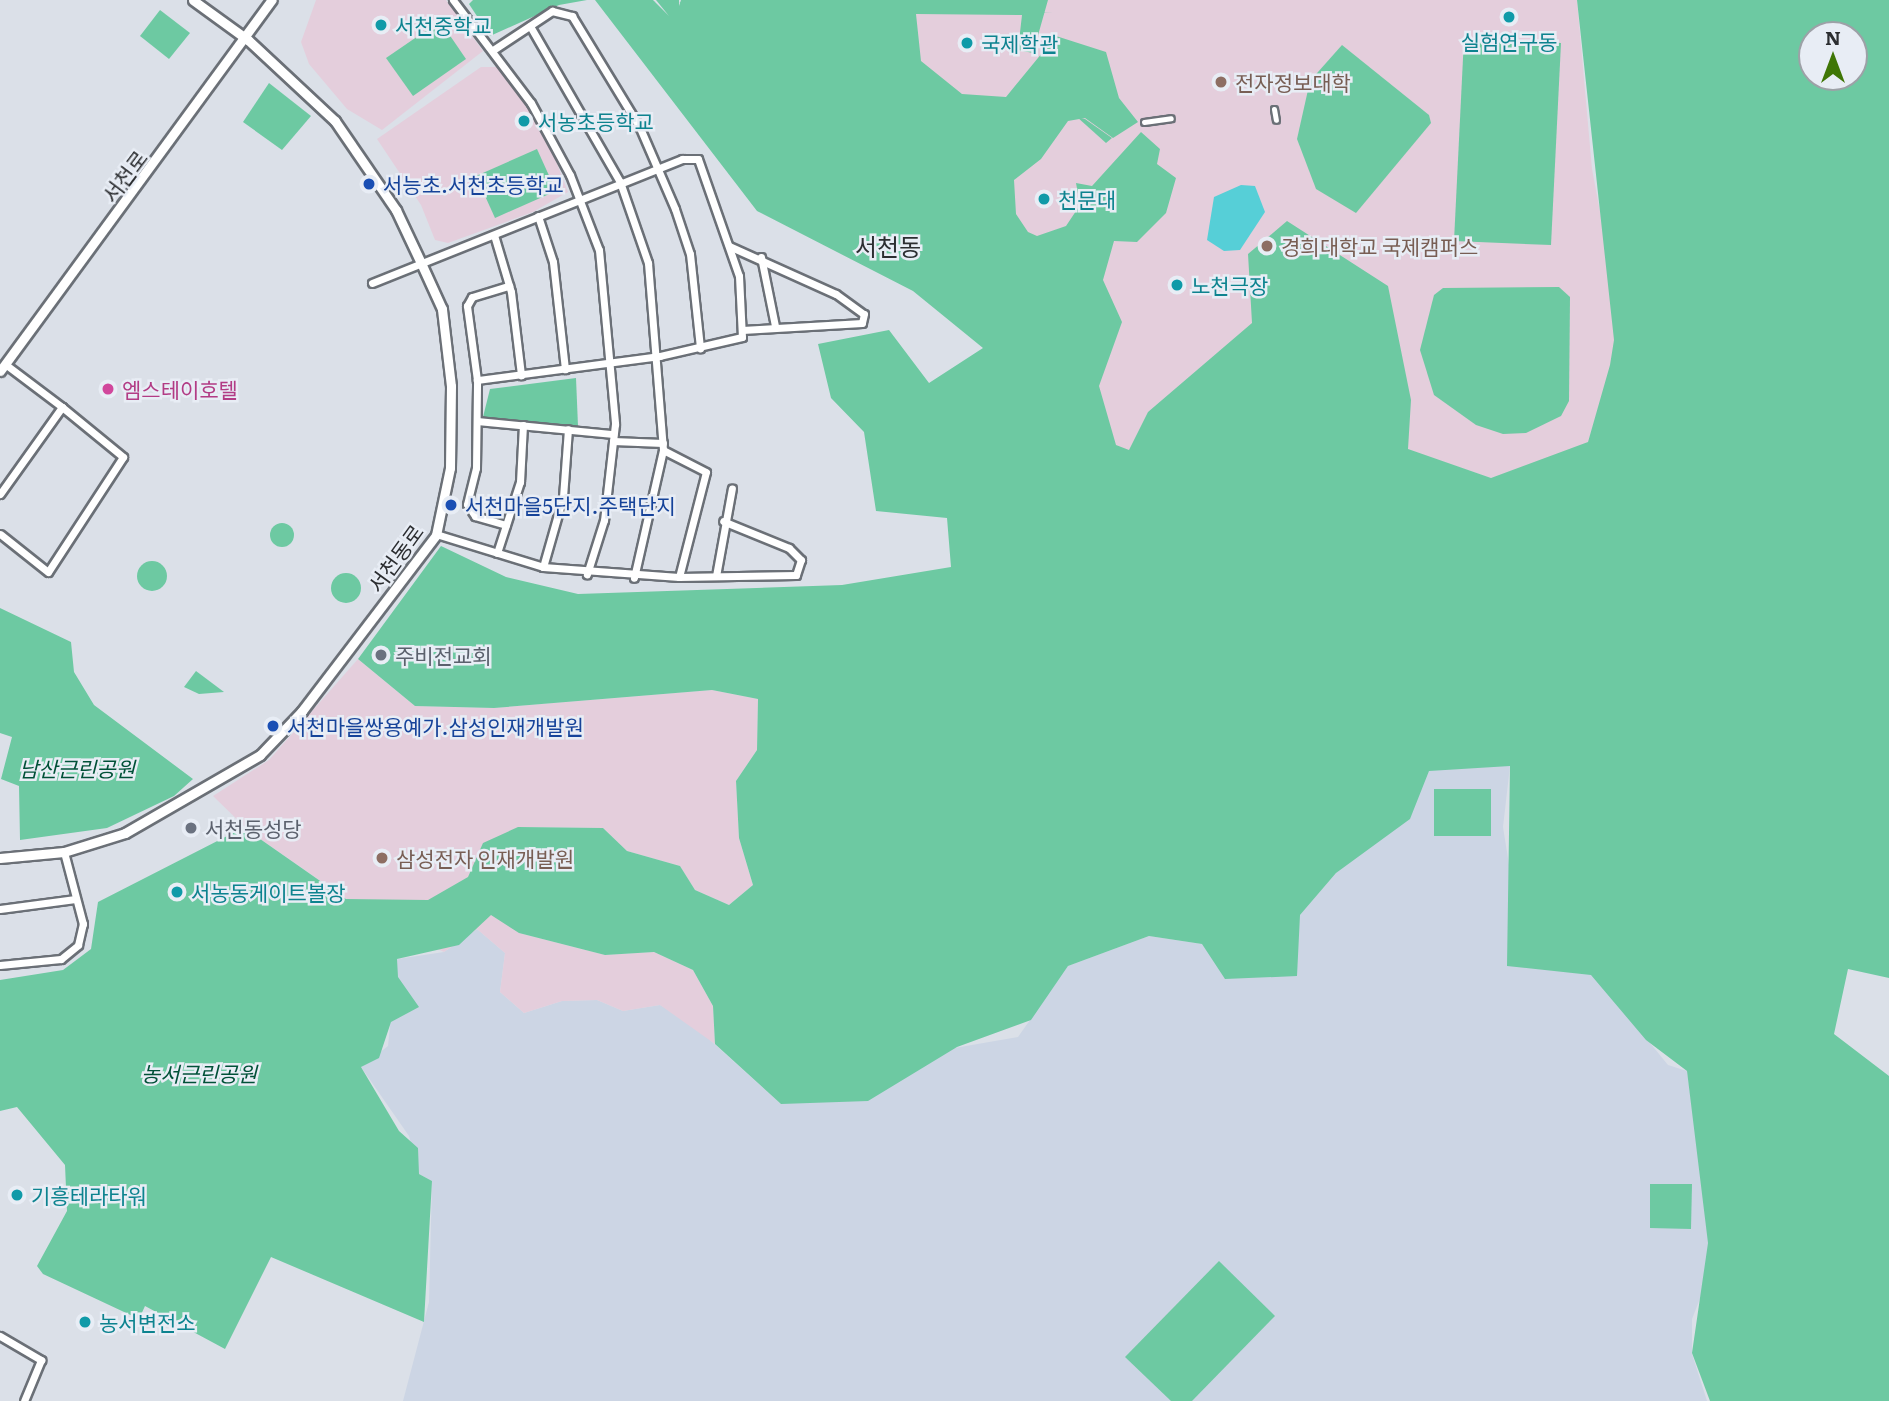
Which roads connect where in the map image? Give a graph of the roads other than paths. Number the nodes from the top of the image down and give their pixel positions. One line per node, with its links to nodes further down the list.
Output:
1 (193, 0): 5 (street, 서천동로)
2 (272, 0): 5 (street, 서천로)
3 (453, 0): 6 (street)
4 (530, 26): 6 (street); 11 (street); 12 (street)
5 (248, 40): 18 (street, 서천동로); 26 (street, 서천로)
6 (493, 50): 13 (street)
7 (1273, 109): 9 (street)
8 (1171, 118): 10 (street)
9 (1276, 120)
10 (1144, 122)
11 (658, 168): 12 (street); 16 (street); 23 (street)
12 (620, 183): 13 (street); 24 (street)
13 (579, 200): 14 (street); 25 (street)
14 (538, 216): 15 (street); 27 (street)
15 (494, 235): 18 (street); 20 (street)
16 (729, 246): 17 (street); 22 (street)
17 (761, 257): 21 (street); 21 (street)
18 (421, 263): 19 (street); 41 (street, 서천동로)
19 (372, 283)
20 (509, 286): 28 (street); 29 (street)
21 (775, 326): 22 (street)
22 (741, 330): 23 (street)
23 (700, 348): 24 (street)
24 (660, 356): 25 (street); 35 (street)
25 (613, 363): 27 (street); 34 (street)
26 (3, 367): 30 (street)
27 (565, 369): 28 (street)
28 (521, 375): 29 (street)
29 (477, 380): 31 (street)
30 (62, 407): 37 (street); 40 (street)
31 (477, 421): 32 (street); 39 (street)
32 (523, 425): 33 (street); 39 (street)
33 (568, 429): 34 (street); 43 (street)
34 (613, 437): 35 (street); 44 (street)
35 (663, 447): 46 (street); 47 (street)
36 (732, 488): 38 (street)
37 (0, 494)
38 (723, 521): 45 (street); 45 (street)
39 (506, 525): 42 (street)
40 (0, 534)
41 (436, 534): 42 (street); 48 (street, 서천동로)
42 (496, 553): 43 (street)
43 (543, 567): 44 (street)
44 (587, 574): 47 (street)
45 (716, 576): 46 (street)
46 (679, 577): 47 (street)
47 (634, 578)
48 (64, 852): 49 (street, 서천동로); 50 (street)
49 (0, 858)
50 (75, 899): 51 (street); 52 (street)
51 (0, 909)
52 (0, 965)
53 (0, 1336): 54 (street)
54 (24, 1401)

